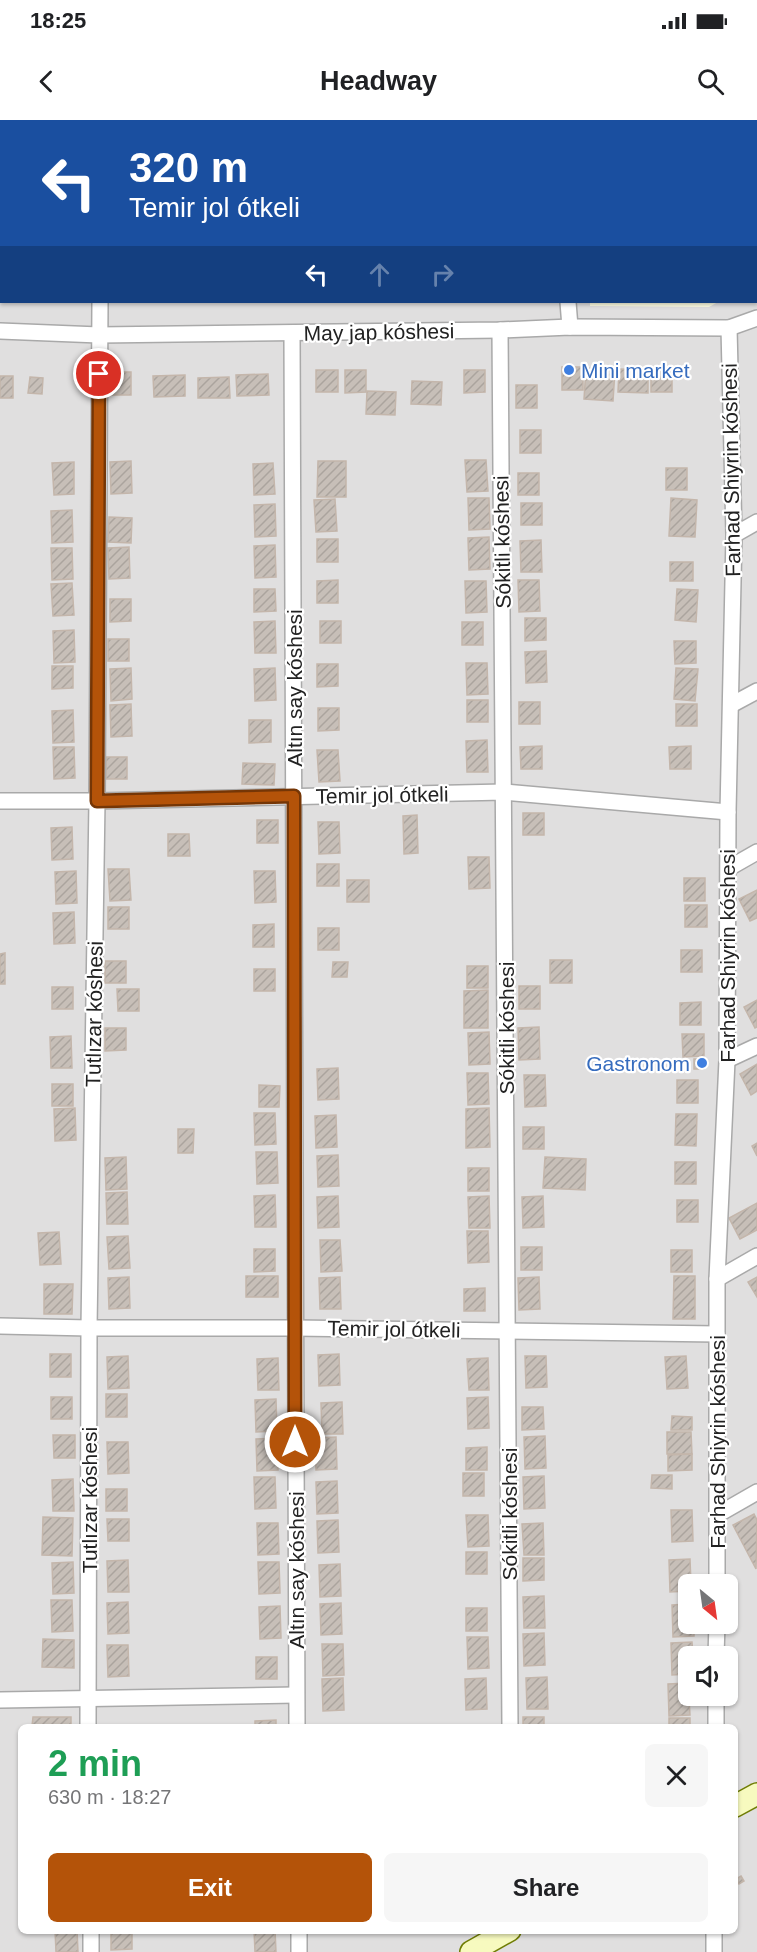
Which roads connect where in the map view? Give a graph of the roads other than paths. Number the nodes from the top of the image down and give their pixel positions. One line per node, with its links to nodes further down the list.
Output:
1 (100, 303): 9 (street, Tutlızar kóshesi)
2 (568, 303): 4 (street)
3 (757, 318): 5 (street, May jap kóshesi)
4 (570, 327): 5 (street, May jap kóshesi); 6 (street, May jap kóshesi)
5 (729, 328): 11 (street, Farhad Shiyrin kóshesi)
6 (500, 330): 8 (street, May jap kóshesi); 14 (street, Sókitli kóshesi)
7 (0, 331): 9 (street, May jap kóshesi)
8 (292, 333): 9 (street, May jap kóshesi); 15 (street, Altın say kóshesi)
9 (99, 335): 17 (street, Tutlızar kóshesi)
10 (757, 522): 11 (street)
11 (734, 535): 13 (street, Farhad Shiyrin kóshesi)
12 (757, 691): 13 (street)
13 (731, 705): 18 (street, Farhad Shiyrin kóshesi)
14 (504, 792): 15 (street, Temir jol ótkeli); 18 (street, Temir jol ótkeli); 28 (street, Sókitli kóshesi)
15 (294, 796): 17 (street, Temir jol ótkeli); 27 (street, Altın say kóshesi)
16 (0, 801): 17 (street, Temir jol ótkeli)
17 (97, 801): 26 (street, Tutlızar kóshesi)
18 (728, 812): 20 (street, Farhad Shiyrin kóshesi)
19 (757, 852): 20 (street)
20 (729, 867): 22 (street, Farhad Shiyrin kóshesi)
21 (757, 1046): 22 (street)
22 (727, 1060): 24 (street, Farhad Shiyrin kóshesi)
23 (757, 1256): 24 (street)
24 (717, 1279): 29 (street, Farhad Shiyrin kóshesi)
25 (0, 1326): 26 (street, Temir jol ótkeli)
26 (89, 1328): 27 (street, Temir jol ótkeli); 34 (street, Tutlızar kóshesi)
27 (295, 1328): 28 (street, Temir jol ótkeli); 33 (street, Altın say kóshesi)
28 (508, 1331): 29 (street, Temir jol ótkeli); 39 (street, Sókitli kóshesi)
29 (717, 1334): 31 (street, Farhad Shiyrin kóshesi)
30 (757, 1491): 31 (street)
31 (717, 1515): 32 (street, Farhad Shiyrin kóshesi)
32 (717, 1574)
33 (296, 1695): 34 (street); 38 (street, Altın say kóshesi)
34 (88, 1699): 35 (street); 37 (street, Tutlızar kóshesi)
35 (0, 1700)
36 (716, 1706): 40 (street)
37 (88, 1724)
38 (297, 1724)
39 (510, 1724)
40 (716, 1724)
41 (757, 1794): 42 (main road)
42 (738, 1804)
43 (91, 1934): 47 (street)
44 (299, 1934): 48 (street)
45 (503, 1934): 49 (main road)
46 (714, 1934): 50 (street)
47 (91, 1952)
48 (299, 1952)
49 (471, 1952)
50 (714, 1952)

